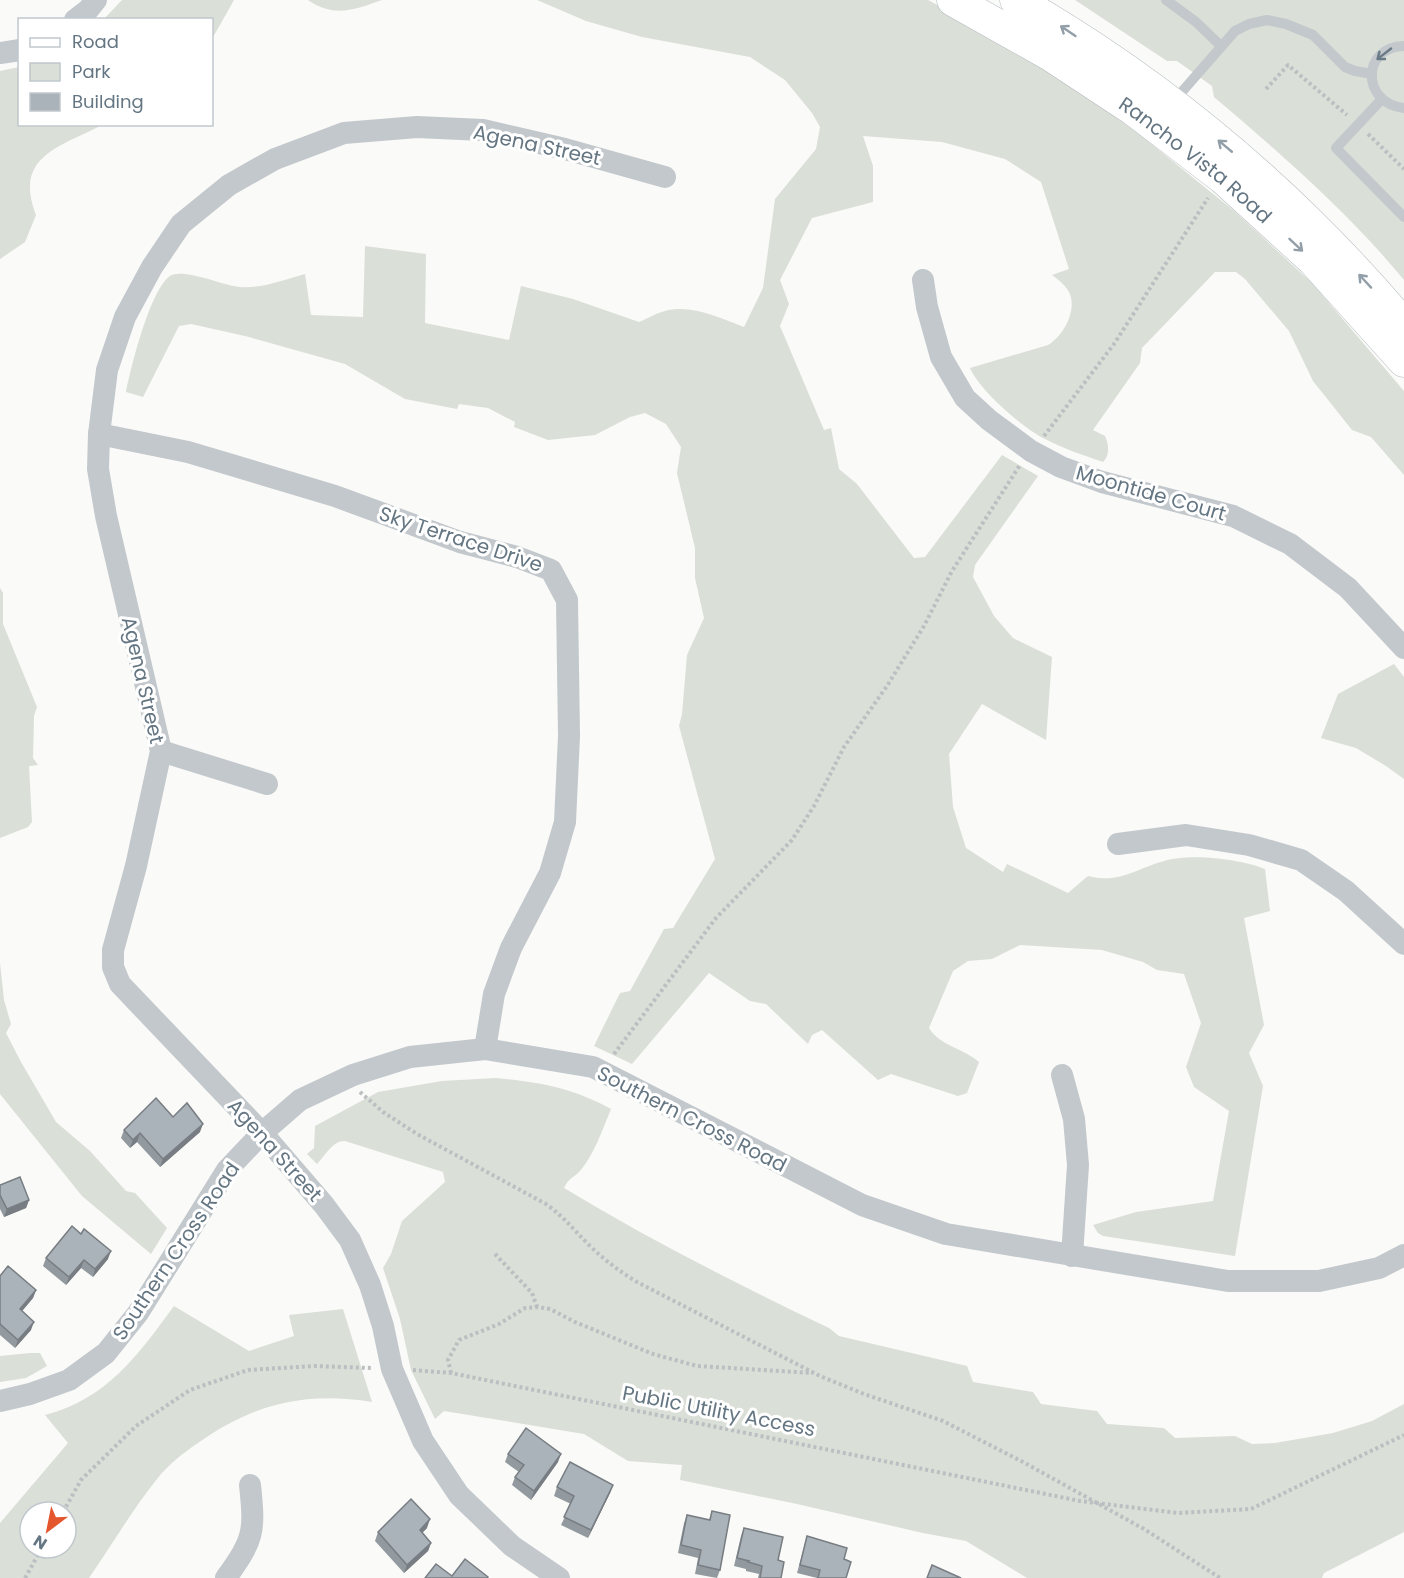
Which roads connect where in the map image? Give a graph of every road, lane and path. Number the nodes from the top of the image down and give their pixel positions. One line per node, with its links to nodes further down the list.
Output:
1 (96, 0): 5 (street)
2 (953, 0): 15 (main road, Rancho Vista Road)
3 (1016, 0): 15 (main road, Rancho Vista Road, one-way to 3)
4 (1166, 0): 6 (lane)
5 (78, 18)
6 (1221, 46): 10 (lane); 15 (lane)
7 (1404, 46): 10 (lane, one-way to 10)
8 (18, 50): 9 (street)
9 (0, 54)
10 (1372, 74): 12 (lane)
11 (1266, 89): 16 (path)
12 (1381, 99): 13 (lane); 14 (lane)
13 (1404, 108)
14 (1369, 112): 16 (lane); 17 (path)
15 (1164, 114): 25 (main road, Rancho Vista Road, one-way to 15); 26 (main road, Rancho Vista Road, one-way to 26)
16 (1358, 125): 17 (path); 23 (lane)
17 (1367, 134): 19 (path)
18 (1404, 160): 19 (path)
19 (1400, 164): 20 (path)
20 (1404, 169)
21 (665, 177): 27 (street, Agena Street)
22 (1212, 192): 28 (path)
23 (1404, 217)
24 (923, 280): 28 (street, Moontide Court)
25 (1404, 325)
26 (1404, 361)
27 (99, 434): 30 (street, Agena Street); 34 (street, Sky Terrace Drive)
28 (1031, 451): 29 (street, Moontide Court); 35 (path)
29 (1404, 648)
30 (161, 751): 31 (street); 38 (street, Agena Street)
31 (267, 784)
32 (1118, 844): 33 (street)
33 (1404, 944)
34 (486, 1049): 35 (street, Southern Cross Road); 37 (street, Southern Cross Road)
35 (602, 1070): 41 (street, Southern Cross Road)
36 (1062, 1075): 41 (street)
37 (350, 1077): 38 (street, Southern Cross Road); 45 (path)
38 (262, 1133): 43 (street, Agena Street); 46 (street, Southern Cross Road)
39 (495, 1254): 42 (path)
40 (1404, 1255): 41 (street, Southern Cross Road)
41 (1072, 1256)
42 (537, 1307): 44 (path); 45 (path)
43 (392, 1369): 44 (path, Public Utility Access); 49 (path, Public Utility Access); 54 (street, Agena Street)
44 (451, 1373): 50 (path, Public Utility Access)
45 (817, 1374): 50 (path)
46 (0, 1401)
47 (1404, 1435): 50 (path, Public Utility Access)
48 (250, 1485): 53 (street)
49 (70, 1500)
50 (1097, 1503): 55 (path)
51 (35, 1560): 52 (path)
52 (25, 1578)
53 (226, 1578)
54 (559, 1578)
55 (1220, 1578)

